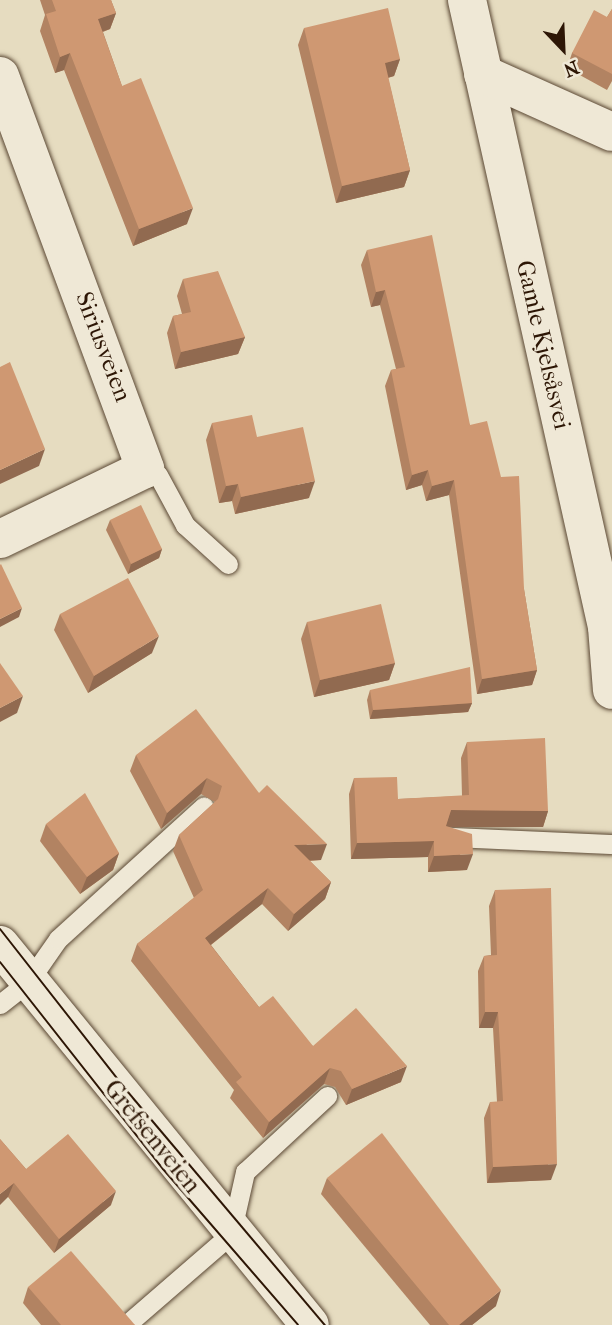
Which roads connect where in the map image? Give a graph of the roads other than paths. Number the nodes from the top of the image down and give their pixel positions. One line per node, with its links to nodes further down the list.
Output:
1 (467, 0): 2 (street, Gamle Kjelsåsvei)
2 (483, 74): 4 (street); 8 (street, Gamle Kjelsåsvei)
3 (0, 76): 5 (street, Siriusveien)
4 (612, 132)
5 (145, 469): 6 (street); 7 (lane)
6 (0, 539)
7 (228, 564)
8 (612, 690)
9 (204, 806): 13 (lane)
10 (451, 837): 11 (lane)
11 (612, 844)
12 (0, 945): 13 (street, Grefsenveien)
13 (14, 993): 15 (street, Grefsenveien)
14 (327, 1096): 15 (lane)
15 (230, 1234): 16 (lane); 17 (street, Grefsenveien)
16 (126, 1325)
17 (310, 1325)

